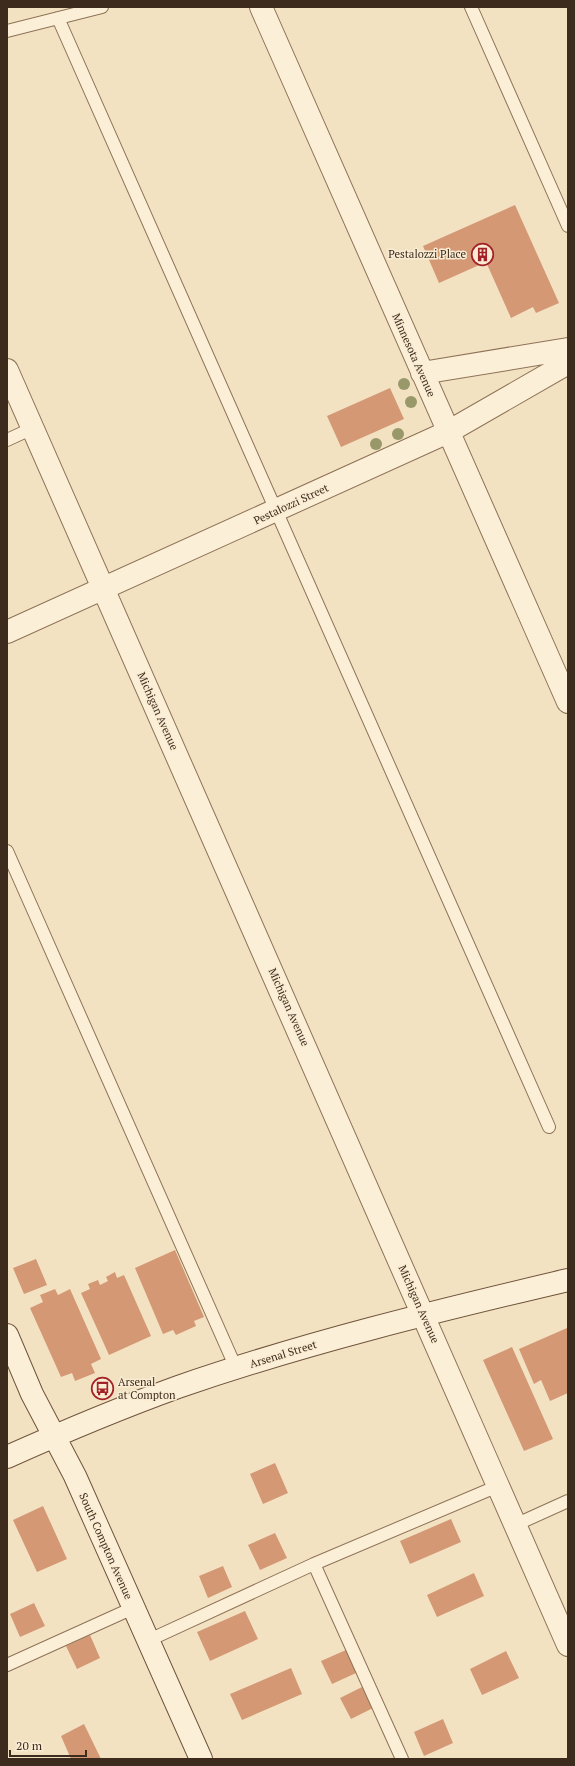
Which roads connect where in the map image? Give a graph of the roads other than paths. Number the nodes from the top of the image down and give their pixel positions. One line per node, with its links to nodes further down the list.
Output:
1 (102, 7): 4 (lane)
2 (261, 7): 10 (street, Minnesota Avenue)
3 (472, 7): 6 (lane)
4 (58, 18): 5 (lane); 14 (lane)
5 (7, 31)
6 (568, 226)
7 (568, 349): 10 (street)
8 (568, 363): 12 (street, Pestalozzi Street)
9 (7, 370): 11 (street, Michigan Avenue)
10 (422, 373): 12 (street, Minnesota Avenue)
11 (32, 428): 13 (lane); 15 (street, Michigan Avenue)
12 (448, 432): 14 (street, Pestalozzi Street); 17 (street, Minnesota Avenue)
13 (7, 440)
14 (276, 511): 15 (street, Pestalozzi Street); 19 (lane)
15 (105, 589): 16 (street, Pestalozzi Street); 21 (street, Michigan Avenue)
16 (7, 632)
17 (568, 702)
18 (7, 851): 23 (lane)
19 (549, 1128)
20 (568, 1280): 21 (street, Arsenal Street)
21 (423, 1314): 23 (street, Arsenal Street); 26 (street, Michigan Avenue)
22 (7, 1335): 24 (street, South Compton Avenue)
23 (236, 1368): 24 (street, Arsenal Street)
24 (54, 1436): 25 (street, Arsenal Street); 30 (street, South Compton Avenue)
25 (7, 1457)
26 (498, 1486): 28 (street, Michigan Avenue); 29 (lane)
27 (568, 1501): 28 (lane)
28 (515, 1525): 32 (street, Michigan Avenue)
29 (314, 1564): 31 (lane); 35 (lane)
30 (133, 1608): 31 (street, South Compton Avenue); 33 (lane)
31 (147, 1641): 34 (street, South Compton Avenue)
32 (568, 1645)
33 (7, 1665)
34 (201, 1759)
35 (402, 1759)

